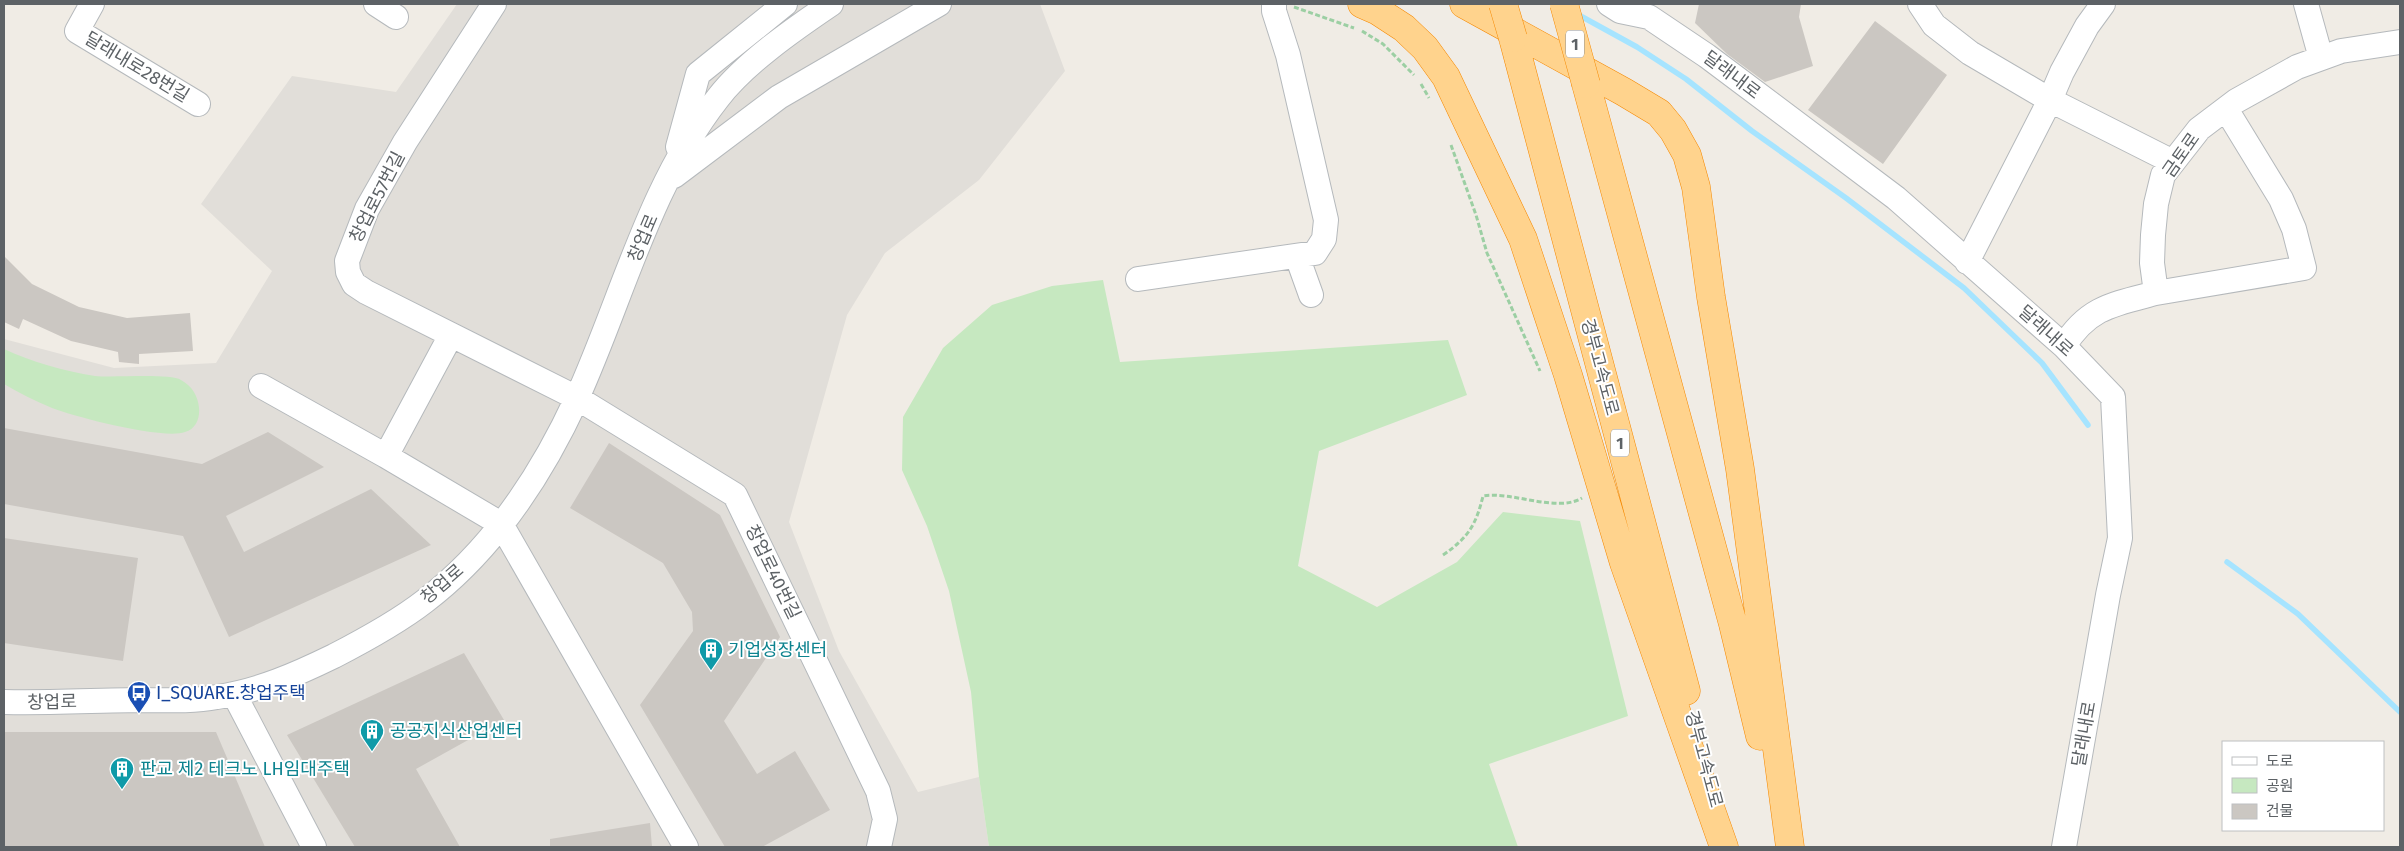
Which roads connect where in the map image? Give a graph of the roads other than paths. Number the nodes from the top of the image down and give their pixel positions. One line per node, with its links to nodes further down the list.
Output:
1 (92, 4): 20 (street, 달래내로28번길)
2 (376, 4): 16 (street)
3 (494, 4): 29 (street, 창업로57번길)
4 (785, 4): 23 (street)
5 (831, 4): 23 (street)
6 (938, 4): 23 (street)
7 (1362, 4): 40 (highway)
8 (1464, 4): 41 (highway)
9 (1503, 4): 40 (highway, 경부고속도로 / 1, bridge)
10 (1564, 4): 41 (highway, 1, bridge)
11 (1609, 4): 25 (street, 달래내로)
12 (1920, 4): 19 (street)
13 (2103, 4): 19 (street)
14 (2306, 4): 18 (street)
15 (1274, 7): 24 (street)
16 (396, 17)
17 (2400, 42): 18 (street, 금토로)
18 (2321, 58): 21 (street, 금토로)
19 (2050, 100): 22 (street); 25 (street)
20 (198, 104)
21 (2226, 109): 22 (street, 금토로); 27 (street)
22 (2173, 162): 27 (street, 금토로)
23 (668, 180): 32 (street, 창업로)
24 (1297, 256): 26 (street); 28 (street)
25 (1967, 262): 30 (street, 달래내로)
26 (1138, 279)
27 (2156, 293): 30 (street)
28 (1311, 295)
29 (451, 335): 32 (street, 창업로57번길); 33 (street)
30 (2064, 346): 42 (street, 달래내로)
31 (261, 386): 33 (street)
32 (577, 398): 34 (street, 창업로); 39 (street, 창업로40번길)
33 (386, 456): 34 (street)
34 (501, 524): 35 (street, 창업로); 38 (street)
35 (234, 694): 36 (street, 창업로); 37 (street)
36 (4, 702)
37 (314, 847)
38 (686, 847)
39 (879, 847)
40 (1726, 847)
41 (1789, 847)
42 (2064, 847)

